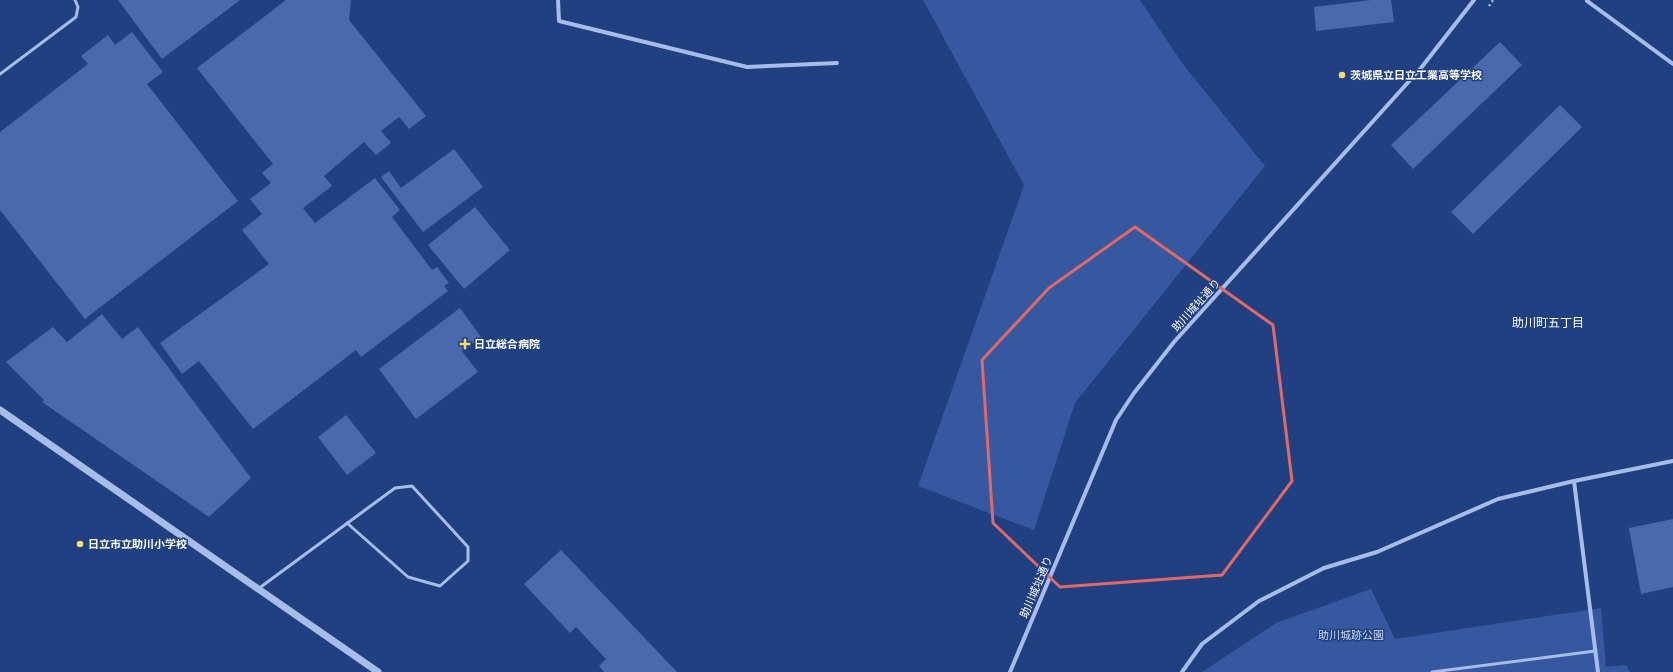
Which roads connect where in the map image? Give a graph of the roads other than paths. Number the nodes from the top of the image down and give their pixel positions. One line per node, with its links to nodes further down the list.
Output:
1 (75, 0): 7 (lane)
2 (558, 0): 5 (street)
3 (1474, 0): 15 (street, 助川城址通り)
4 (1588, 0): 6 (street)
5 (837, 63)
6 (1673, 64)
7 (0, 74)
8 (0, 410): 12 (street)
9 (1673, 461): 10 (street)
10 (1574, 481): 13 (street); 16 (street)
11 (346, 523): 11 (lane); 12 (lane)
12 (258, 589): 14 (street)
13 (1595, 652): 17 (lane); 18 (street)
14 (378, 672)
15 (1010, 672)
16 (1182, 672)
17 (1432, 672)
18 (1598, 672)

